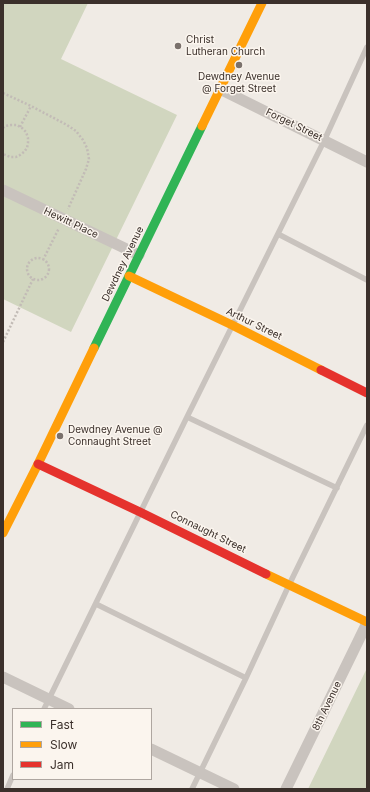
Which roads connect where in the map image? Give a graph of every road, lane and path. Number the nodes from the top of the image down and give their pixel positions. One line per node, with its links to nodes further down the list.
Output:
1 (262, 3): 3 (street, Dewdney Avenue)
2 (367, 47): 8 (lane)
3 (220, 89): 8 (street, Forget Street); 14 (street, Dewdney Avenue)
4 (3, 93): 5 (path)
5 (31, 106): 6 (path); 12 (path)
6 (20, 127): 7 (path); 9 (path)
7 (3, 128)
8 (324, 140): 10 (street, Forget Street); 13 (lane)
9 (3, 154)
10 (367, 162)
11 (3, 190): 12 (street, Hewitt Place)
12 (63, 219): 14 (street, Hewitt Place); 15 (path)
13 (278, 234): 18 (lane); 19 (lane)
14 (139, 255): 16 (street, Dewdney Avenue)
15 (43, 260): 17 (path); 17 (path)
16 (129, 276): 19 (street, Arthur Street); 24 (street, Dewdney Avenue)
17 (33, 279): 20 (path)
18 (367, 280)
19 (232, 325): 21 (street, Arthur Street); 22 (lane)
20 (3, 342)
21 (367, 393)
22 (186, 417): 25 (lane); 26 (lane)
23 (367, 425): 25 (lane)
24 (38, 464): 26 (street, Connaught Street); 27 (street, Dewdney Avenue)
25 (337, 488): 28 (lane)
26 (140, 512): 28 (street, Connaught Street); 29 (lane)
27 (3, 533)
28 (289, 585): 30 (street, Connaught Street); 32 (lane)
29 (96, 604): 32 (lane); 33 (lane)
30 (367, 623): 41 (street, 8th Avenue)
31 (3, 677): 33 (street)
32 (246, 678): 36 (lane)
33 (46, 704): 34 (street)
34 (64, 708)
35 (152, 749): 36 (street)
36 (200, 772): 39 (lane); 40 (street)
37 (12, 777): 38 (lane)
38 (7, 789)
39 (192, 789)
40 (234, 789)
41 (286, 789)

